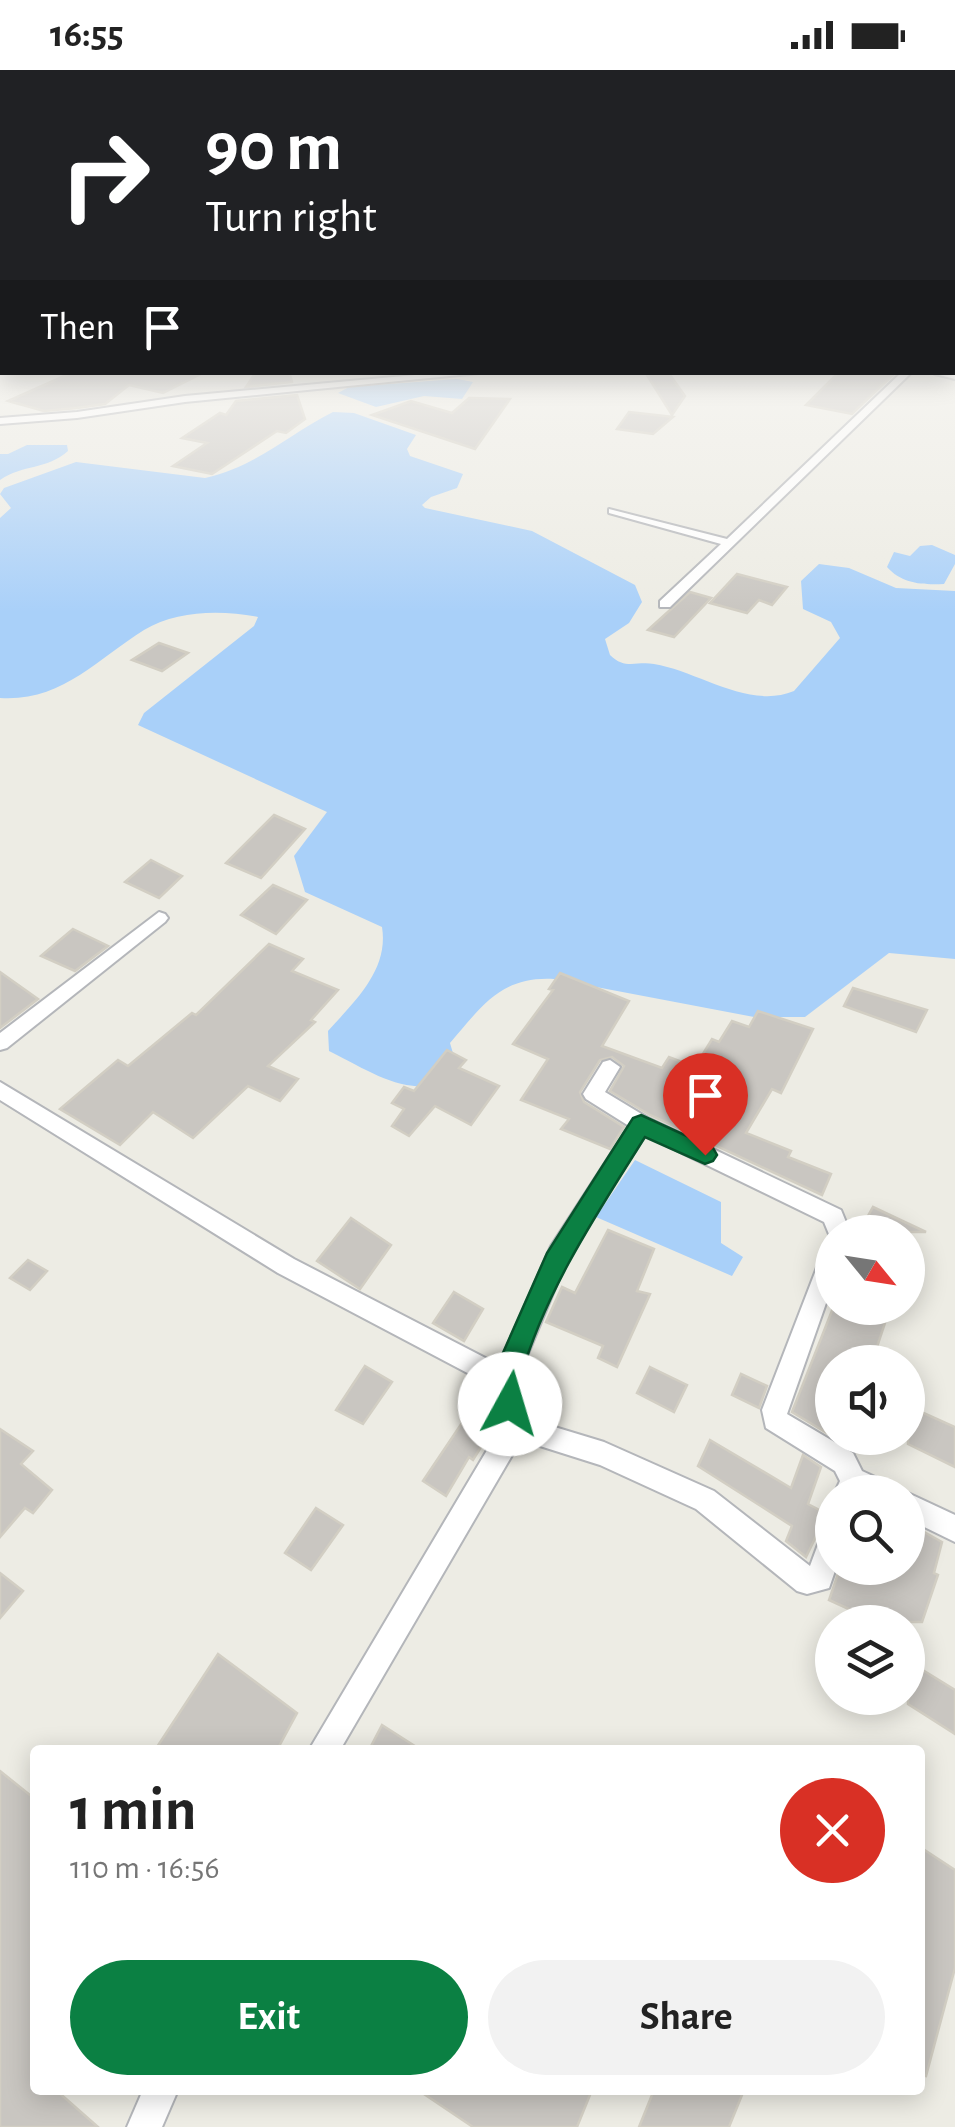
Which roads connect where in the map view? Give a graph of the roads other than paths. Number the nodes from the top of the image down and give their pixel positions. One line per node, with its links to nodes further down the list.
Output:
1 (854, 421): 3 (street)
2 (613, 511): 3 (street)
3 (729, 543): 4 (street)
4 (665, 604)
5 (159, 918): 6 (street)
6 (0, 1043)
7 (610, 1066): 9 (street)
8 (0, 1090): 12 (street)
9 (641, 1124): 10 (street); 12 (street)
10 (831, 1215)
11 (815, 1302): 14 (street)
12 (505, 1380): 13 (street)
13 (515, 1427): 17 (street); 18 (street)
14 (848, 1475)
15 (925, 1514): 16 (street)
16 (955, 1528)
17 (815, 1580)
18 (327, 1745)
19 (158, 2095): 20 (street)
20 (144, 2127)

